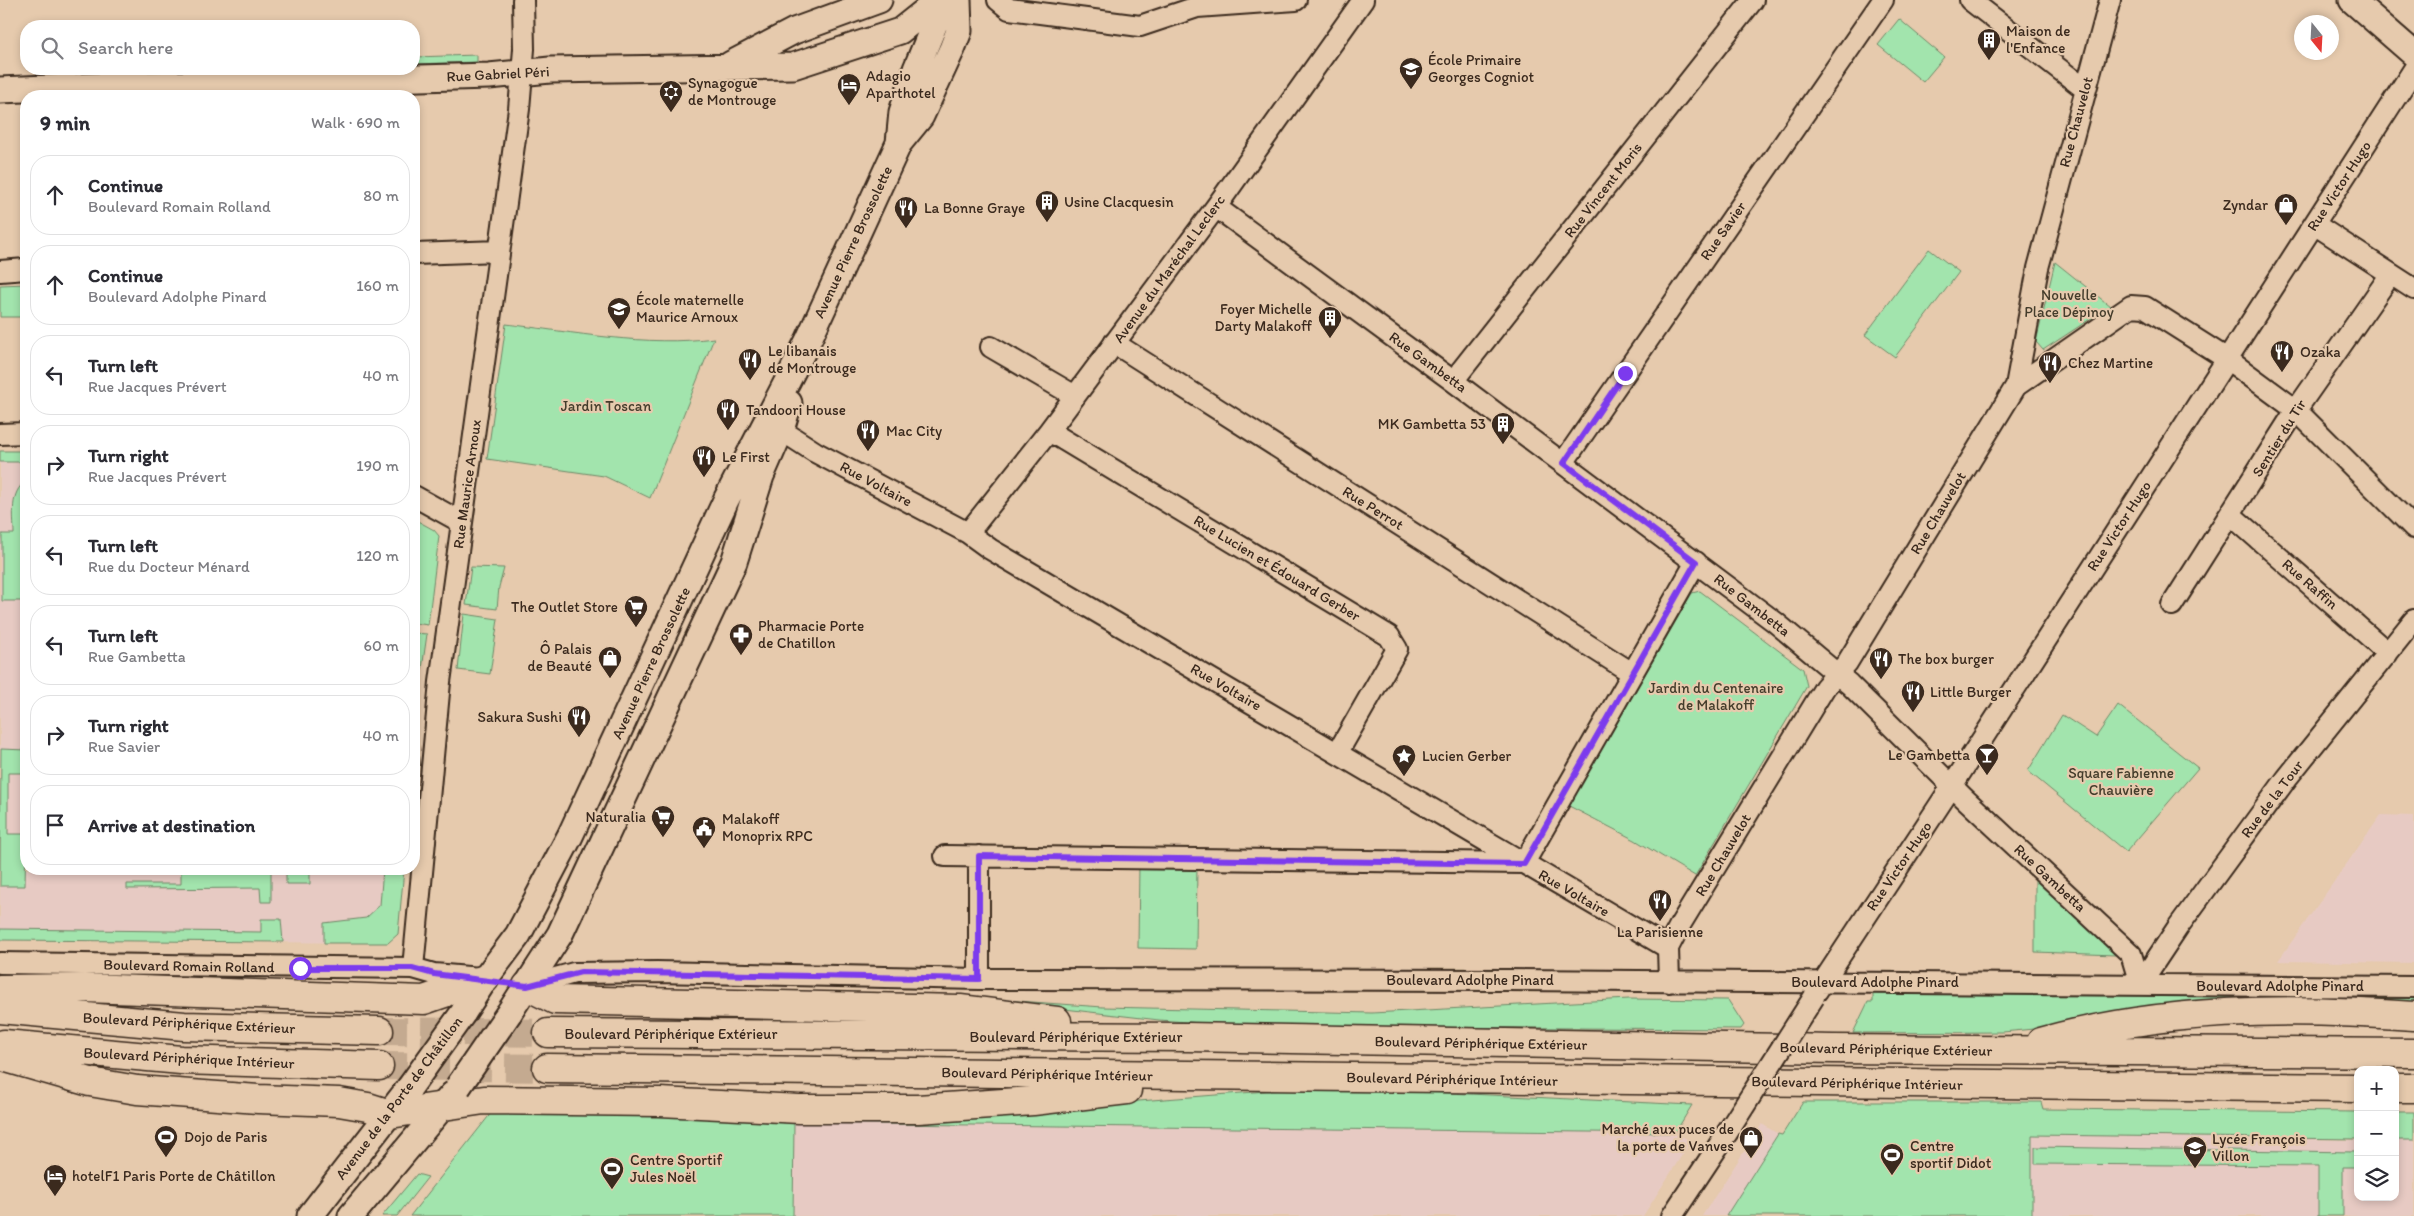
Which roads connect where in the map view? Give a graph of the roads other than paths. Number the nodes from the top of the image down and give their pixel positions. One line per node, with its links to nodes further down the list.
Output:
1 (523, 0): 16 (street, Rue Maurice Arnoux)
2 (879, 0): 14 (main road, Rue Gabriel Péri)
3 (939, 0): 14 (main road, Rue Gabriel Péri)
4 (958, 0): 28 (main road, Avenue Pierre Brossolette)
5 (998, 0): 6 (street)
6 (1296, 0)
7 (1363, 0): 20 (street, Avenue du Maréchal Leclerc)
8 (1753, 0): 32 (street, Rue Vincent Moris)
9 (1883, 0): 40 (street, Rue Savier)
10 (2110, 0): 18 (street, Rue Chauvelot)
11 (2352, 0): 13 (main road)
12 (1977, 3): 18 (street)
13 (2414, 54)
14 (726, 66): 16 (main road, Rue Gabriel Péri)
15 (2414, 69): 21 (street, Rue Victor Hugo)
16 (522, 72): 17 (main road, Rue Gabriel Péri); 22 (street, Rue Maurice Arnoux)
17 (272, 89): 19 (main road, Rue Gabriel Péri)
18 (2084, 89): 33 (street, Rue Chauvelot)
19 (0, 90)
20 (1216, 207): 29 (street, Avenue du Maréchal Leclerc); 32 (street, Rue Gambetta)
21 (2314, 224): 26 (street); 31 (street, Rue Victor Hugo)
22 (499, 251): 23 (street); 43 (street, Rue Maurice Arnoux)
23 (420, 254)
24 (20, 269): 25 (street)
25 (0, 271)
26 (2391, 274): 27 (street); 35 (street, Sentier du Tir)
27 (2414, 289)
28 (808, 341): 36 (main road, Avenue Pierre Brossolette); 60 (main road, Avenue Pierre Brossolette)
29 (1114, 343): 34 (street, Avenue du Maréchal Leclerc); 50 (street, Rue Perrot)
30 (991, 347): 34 (street)
31 (2227, 359): 33 (street); 35 (street); 53 (street, Rue Victor Hugo)
32 (1453, 381): 40 (street, Rue Gambetta)
33 (2016, 386): 51 (street, Rue Chauvelot)
34 (1075, 396): 37 (street, Avenue du Maréchal Leclerc)
35 (2296, 410): 42 (street, Sentier du Tir); 44 (street)
36 (781, 430): 45 (street, Rue Voltaire); 64 (main road, Avenue Pierre Brossolette)
37 (1049, 431): 45 (street, Avenue du Maréchal Leclerc); 52 (street, Rue Lucien et Édouard Gerber)
38 (20, 433): 39 (street)
39 (0, 434)
40 (1564, 463): 46 (street, Rue Gambetta)
41 (420, 499): 43 (street)
42 (2231, 515): 47 (street, Sentier du Tir); 49 (street, Rue Raffin)
43 (461, 522): 59 (street, Rue Maurice Arnoux)
44 (2414, 528)
45 (968, 533): 52 (street, Rue Voltaire)
46 (1696, 562): 50 (street); 51 (street, Rue Gambetta)
47 (2172, 605)
48 (2414, 620): 49 (street, Rue de la Tour)
49 (2388, 653): 63 (street, Rue de la Tour)
50 (1632, 673): 56 (street)
51 (1838, 674): 53 (street, Rue Gambetta); 57 (street, Rue Chauvelot)
52 (1338, 752): 56 (street, Rue Voltaire)
53 (1952, 786): 63 (street, Rue Gambetta); 67 (street, Rue Victor Hugo)
54 (945, 856): 55 (street)
55 (979, 856): 56 (street); 61 (street)
56 (1524, 864): 57 (street, Rue Voltaire)
57 (1668, 948): 62 (street)
58 (0, 963): 59 (street, Boulevard Romain Rolland)
59 (412, 968): 60 (street, Boulevard Romain Rolland)
60 (485, 979): 64 (main road, Boulevard Romain Rolland); 66 (highway); 84 (main road, Avenue de la Porte de Châtillon, bridge)
61 (979, 979): 62 (street, Boulevard Adolphe Pinard); 64 (street, Boulevard Adolphe Pinard)
62 (1669, 982): 67 (street, Boulevard Adolphe Pinard)
63 (2140, 984): 65 (street, Boulevard Adolphe Pinard); 67 (street, Boulevard Adolphe Pinard)
64 (527, 986): 72 (highway); 83 (main road, bridge)
65 (2414, 987)
66 (0, 989)
67 (1818, 989): 87 (street, Rue Victor Hugo, bridge)
68 (0, 1009): 70 (highway, Boulevard Périphérique Extérieur)
69 (2414, 1016): 74 (highway)
70 (379, 1031)
71 (548, 1033): 72 (highway, Boulevard Périphérique Extérieur)
72 (1188, 1037): 74 (highway, Boulevard Périphérique Extérieur)
73 (0, 1044): 77 (highway, Boulevard Périphérique Intérieur)
74 (2012, 1050): 75 (highway, Boulevard Périphérique Extérieur)
75 (2414, 1053)
76 (0, 1056): 84 (highway)
77 (379, 1066)
78 (547, 1068): 79 (highway, Boulevard Périphérique Intérieur)
79 (1241, 1076): 80 (highway, Boulevard Périphérique Intérieur); 83 (highway)
80 (2354, 1088)
81 (2399, 1088): 82 (highway)
82 (2414, 1088)
83 (452, 1096): 84 (highway); 86 (main road)
84 (390, 1114): 85 (main road, Avenue de la Porte de Châtillon)
85 (310, 1216)
86 (351, 1216)
87 (1672, 1216)

